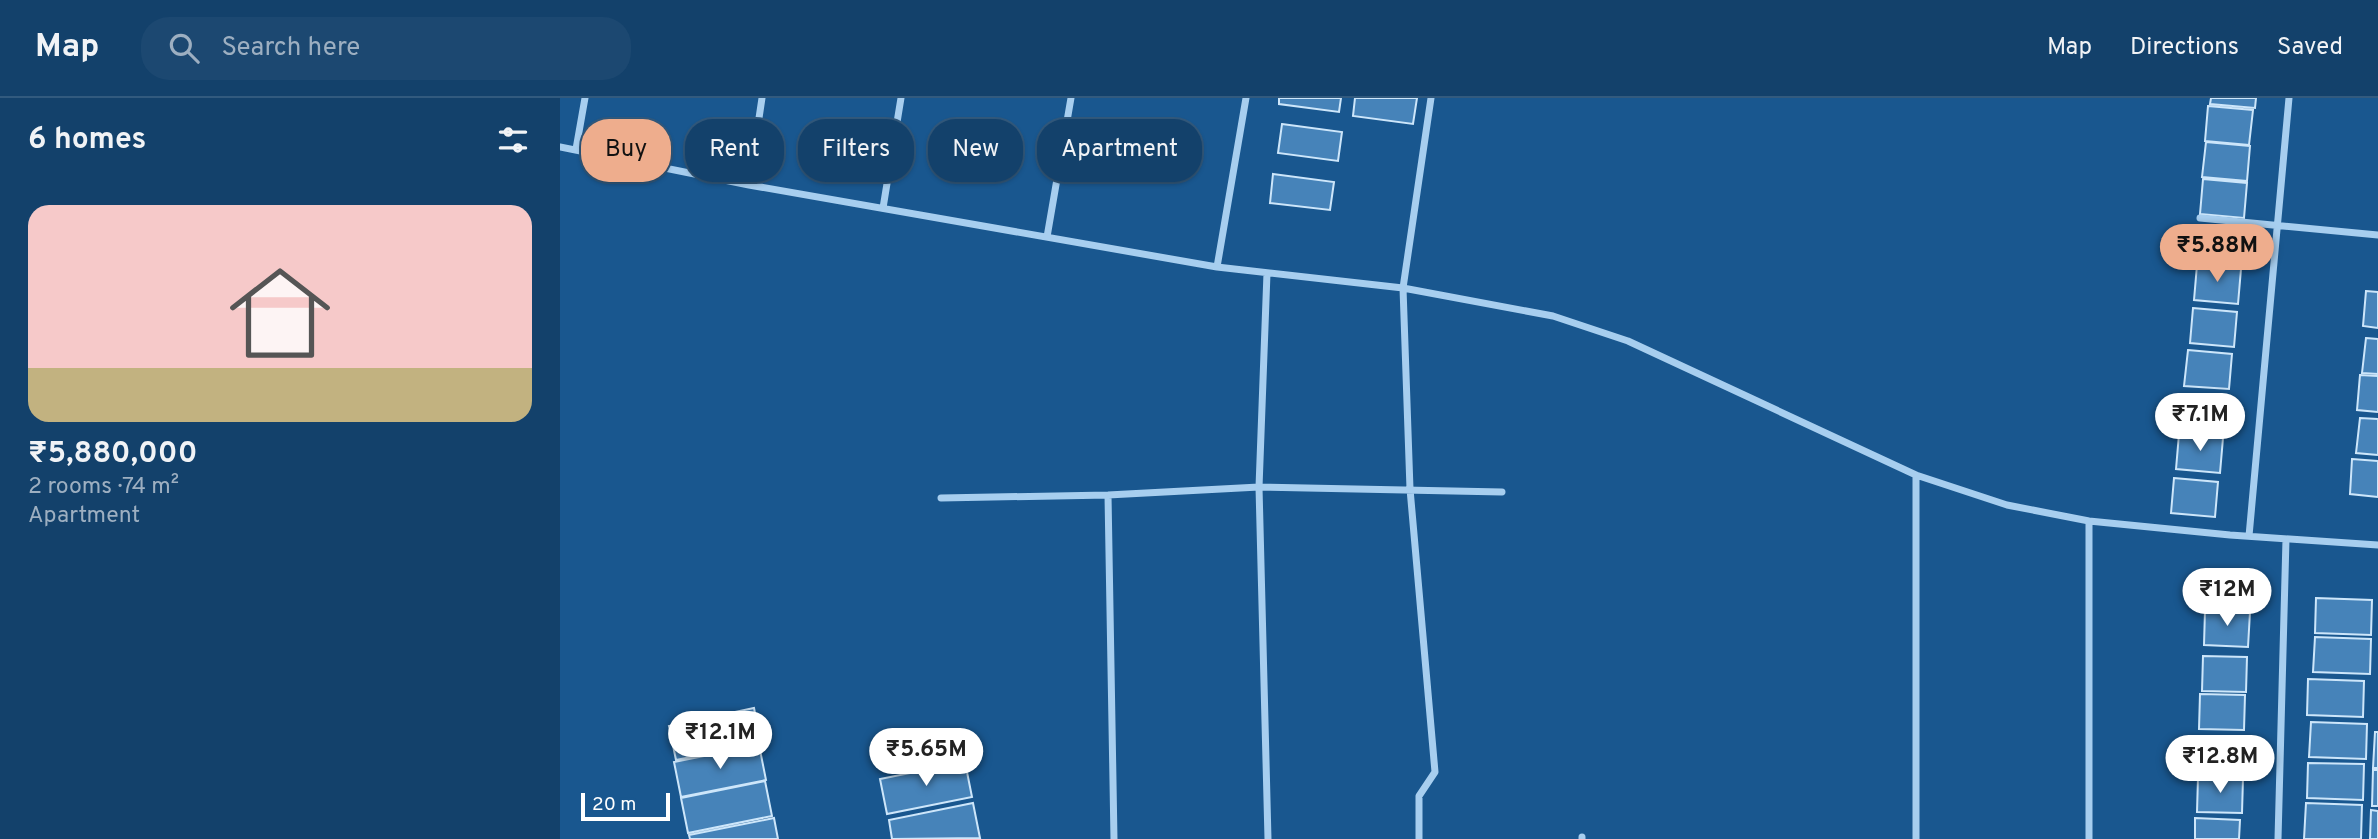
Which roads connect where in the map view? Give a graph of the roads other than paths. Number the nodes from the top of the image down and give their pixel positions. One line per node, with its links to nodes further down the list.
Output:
1 (585, 98): 9 (street)
2 (762, 98): 10 (street)
3 (901, 98): 11 (street)
4 (1071, 98): 15 (street)
5 (1246, 98): 16 (street)
6 (1432, 98): 18 (street)
7 (2289, 98): 13 (street)
8 (560, 147): 9 (street)
9 (576, 149): 10 (street)
10 (749, 185): 11 (street)
11 (883, 208): 15 (street)
12 (2200, 218): 13 (street)
13 (2276, 224): 14 (street); 26 (street)
14 (2378, 235)
15 (1047, 237): 16 (street)
16 (1217, 267): 17 (street)
17 (1267, 273): 18 (street); 20 (street)
18 (1403, 288): 19 (street); 21 (street)
19 (1916, 475): 25 (street); 32 (street)
20 (1259, 487): 21 (street); 23 (street); 30 (street)
21 (1410, 489): 22 (street); 31 (street)
22 (1502, 492)
23 (1108, 495): 24 (street); 29 (street)
24 (941, 498)
25 (2089, 521): 26 (street); 33 (street)
26 (2249, 536): 27 (street)
27 (2286, 539): 28 (street); 34 (street)
28 (2378, 545)
29 (1114, 839)
30 (1268, 839)
31 (1419, 839)
32 (1916, 839)
33 (2089, 839)
34 (2278, 839)

